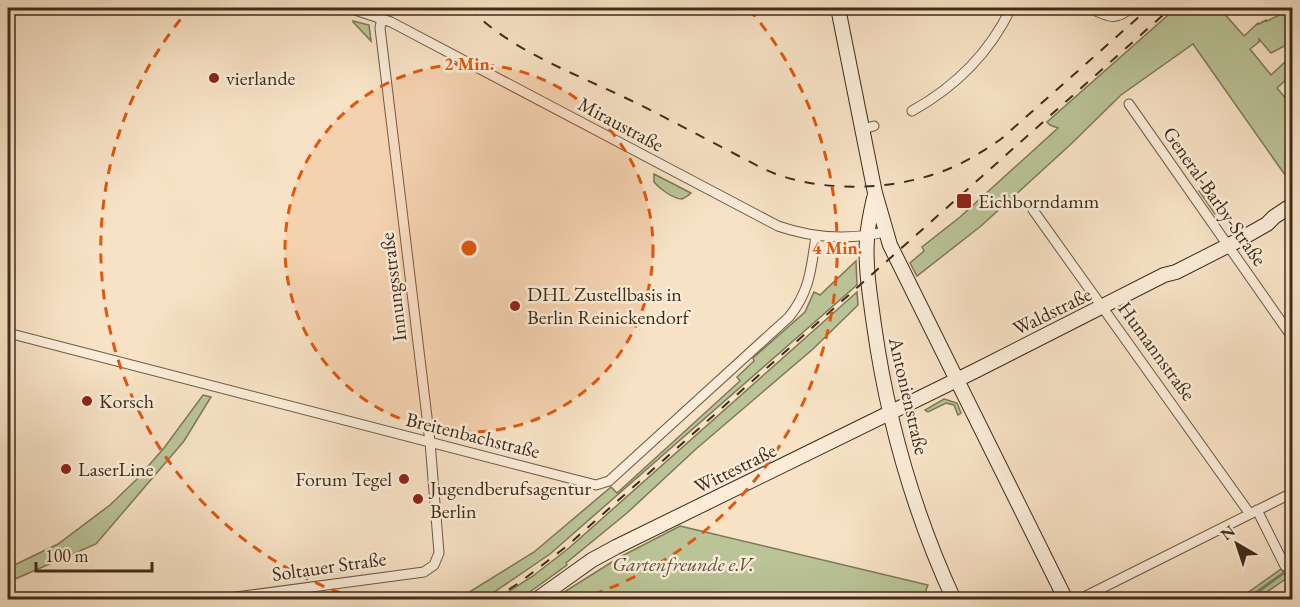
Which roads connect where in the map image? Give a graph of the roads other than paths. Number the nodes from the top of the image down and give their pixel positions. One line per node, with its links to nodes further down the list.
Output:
1 (349, 8): 6 (street, Miraustraße)
2 (838, 8): 9 (main road)
3 (1011, 8): 8 (street)
4 (1131, 8): 5 (street)
5 (1095, 9)
6 (382, 18): 13 (street, Miraustraße); 21 (street, Innungsstraße)
7 (1129, 104): 15 (street, General-Barby-Straße)
8 (912, 111)
9 (875, 193): 12 (main road); 14 (main road, Antonienstraße)
10 (1293, 205): 15 (main road, Waldstraße)
11 (1034, 210): 16 (street, Humannstraße)
12 (885, 232): 14 (street, Miraustraße); 19 (main road)
13 (816, 236): 14 (street, Miraustraße); 21 (street, Breitenbachstraße)
14 (867, 236): 20 (main road, Antonienstraße)
15 (1226, 243): 16 (main road, Waldstraße); 18 (street, General-Barby-Straße)
16 (1104, 308): 19 (main road, Waldstraße); 23 (street, Humannstraße)
17 (8, 333): 21 (street, Breitenbachstraße)
18 (1293, 337)
19 (957, 381): 20 (main road, Wittestraße); 31 (main road)
20 (890, 413): 29 (main road, Wittestraße); 30 (main road, Antonienstraße)
21 (430, 442): 24 (street, Innungsstraße)
22 (1293, 493): 23 (street)
23 (1254, 512): 25 (street, Humannstraße); 32 (street)
24 (439, 553): 28 (street, Soltauer Straße)
25 (1285, 566)
26 (8, 597): 27 (street)
27 (16, 600)
28 (214, 600)
29 (536, 600)
30 (954, 600)
31 (1066, 600)
32 (1078, 600)

